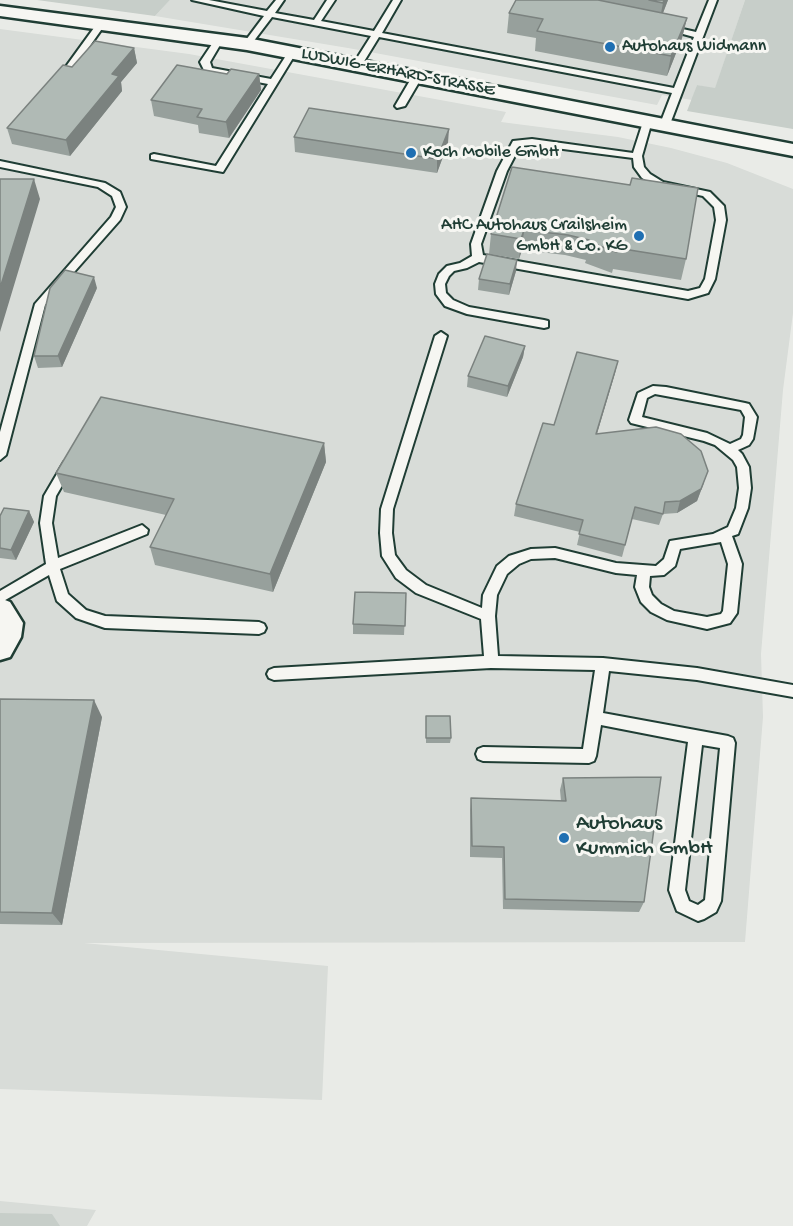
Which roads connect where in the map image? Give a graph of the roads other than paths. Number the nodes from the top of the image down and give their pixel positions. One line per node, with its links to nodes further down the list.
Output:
1 (196, 0): 7 (lane)
2 (280, 0): 7 (lane)
3 (331, 0): 9 (lane)
4 (397, 0): 11 (lane)
5 (713, 0): 12 (lane)
6 (0, 11): 8 (street, LUDWIG-ERHARD-STRASSE)
7 (269, 14): 9 (lane); 14 (lane)
8 (102, 23): 13 (street, LUDWIG-ERHARD-STRASSE); 17 (lane)
9 (316, 23): 11 (lane)
10 (653, 26): 12 (lane)
11 (376, 34): 16 (lane); 20 (lane)
12 (700, 35): 20 (lane)
13 (219, 40): 14 (street, LUDWIG-ERHARD-STRASSE); 19 (lane)
14 (247, 44): 15 (street, LUDWIG-ERHARD-STRASSE)
15 (292, 53): 16 (street, LUDWIG-ERHARD-STRASSE); 19 (lane)
16 (357, 66): 18 (street, LUDWIG-ERHARD-STRASSE)
17 (67, 72)
18 (417, 77): 21 (lane); 22 (street, LUDWIG-ERHARD-STRASSE)
19 (273, 82): 25 (lane)
20 (678, 91): 22 (lane)
21 (400, 106)
22 (656, 123): 23 (street, LUDWIG-ERHARD-STRASSE); 24 (lane)
23 (793, 150)
24 (638, 156): 27 (lane); 27 (lane)
25 (154, 157)
26 (0, 164): 32 (lane)
27 (478, 258): 28 (lane)
28 (544, 324)
29 (441, 336): 39 (lane)
30 (77, 449): 35 (lane)
31 (729, 449): 31 (lane); 34 (lane)
32 (0, 455)
33 (142, 530): 35 (lane)
34 (726, 536): 36 (lane); 36 (lane)
35 (53, 566): 37 (lane); 40 (lane)
36 (644, 571): 39 (lane)
37 (0, 598)
38 (0, 610): 41 (street)
39 (488, 616): 42 (lane)
40 (258, 628)
41 (0, 648)
42 (491, 662): 43 (lane); 44 (lane)
43 (603, 664): 45 (lane); 46 (lane)
44 (274, 674)
45 (793, 691)
46 (595, 718): 47 (lane); 48 (lane)
47 (696, 737): 47 (lane)
48 (483, 754)

